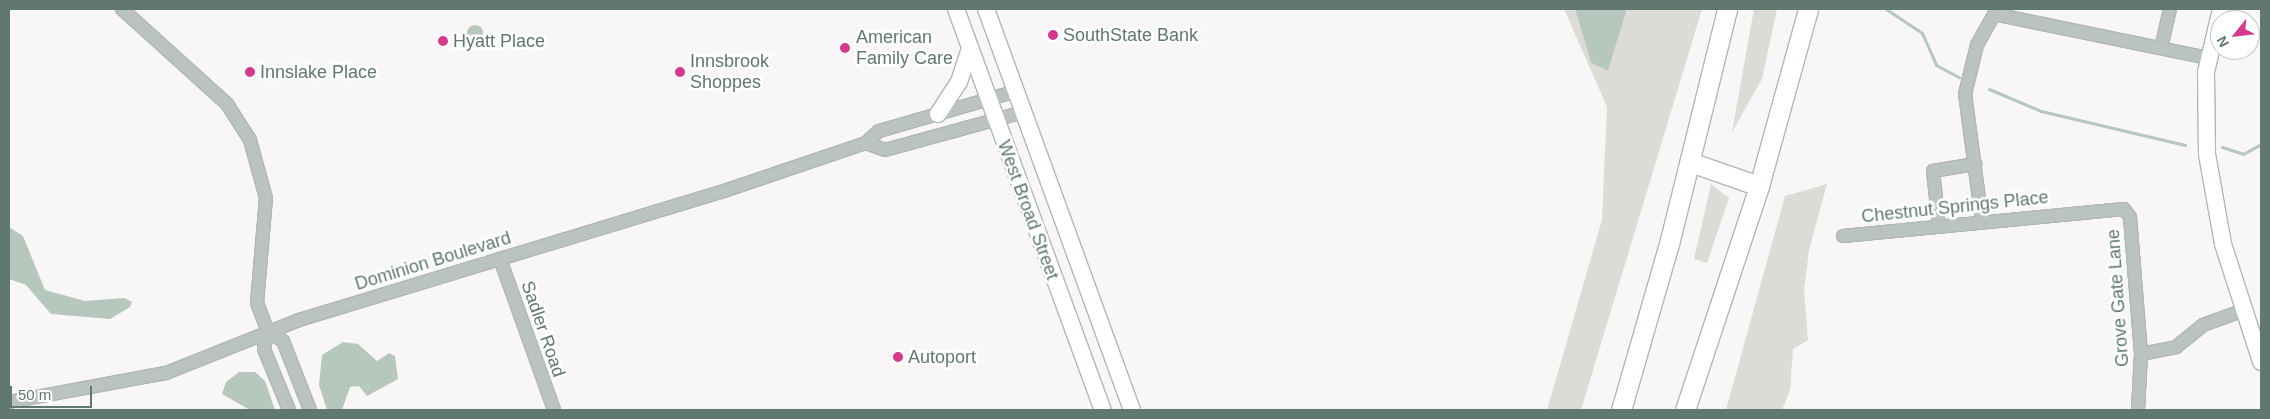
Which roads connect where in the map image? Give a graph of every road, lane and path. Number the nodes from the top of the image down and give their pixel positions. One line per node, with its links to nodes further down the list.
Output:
1 (122, 9): 27 (street)
2 (956, 9): 9 (main road, West Broad Street)
3 (986, 9): 12 (main road, West Broad Street)
4 (1727, 9): 18 (highway)
5 (1808, 9): 20 (highway)
6 (2169, 9): 10 (street)
7 (2221, 9): 11 (main road)
8 (1995, 11): 10 (street); 19 (street)
9 (970, 48): 13 (main road, West Broad Street); 15 (main road)
10 (2161, 48): 11 (street)
11 (2209, 58): 26 (main road)
12 (1013, 92): 13 (street, Dominion Boulevard); 14 (main road, West Broad Street)
13 (988, 100): 15 (street, Dominion Boulevard); 16 (main road, West Broad Street)
14 (1020, 113): 16 (street, Dominion Boulevard); 35 (main road, West Broad Street)
15 (938, 114): 17 (street, Dominion Boulevard)
16 (995, 119): 17 (street, Dominion Boulevard); 34 (main road, West Broad Street)
17 (866, 144): 25 (street, Dominion Boulevard)
18 (1690, 162): 20 (highway); 36 (highway)
19 (1975, 164): 22 (street); 23 (street)
20 (1759, 186): 37 (highway)
21 (2071, 212): 22 (street, Chestnut Springs Place); 28 (street, Grove Gate Lane)
22 (1982, 221): 23 (street, Chestnut Springs Place)
23 (1939, 226): 24 (street, Chestnut Springs Place)
24 (1843, 236)
25 (500, 259): 27 (street, Dominion Boulevard); 33 (street, Sadler Road)
26 (2244, 310): 28 (street); 29 (main road)
27 (268, 331): 30 (street, Dominion Boulevard); 31 (street); 32 (street)
28 (2141, 354): 38 (street, Grove Gate Lane)
29 (2261, 362)
30 (9, 402)
31 (289, 410)
32 (310, 410)
33 (554, 410)
34 (1103, 410)
35 (1132, 410)
36 (1621, 410)
37 (1685, 410)
38 (2138, 410)

